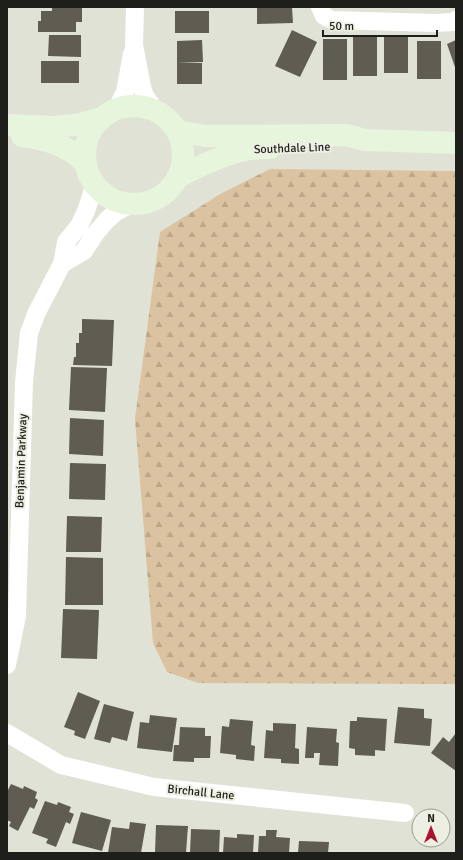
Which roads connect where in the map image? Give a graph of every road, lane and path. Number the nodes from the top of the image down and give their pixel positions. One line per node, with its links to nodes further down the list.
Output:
1 (135, 7): 4 (street)
2 (320, 7): 3 (street)
3 (456, 20)
4 (134, 45): 5 (street); 6 (street)
5 (154, 110): 6 (main road); 8 (main road)
6 (109, 113): 7 (main road); 12 (main road)
7 (7, 125)
8 (177, 131): 10 (main road, Southdale Line); 13 (main road)
9 (7, 135): 12 (main road)
10 (365, 140): 11 (main road, Southdale Line); 13 (main road, Southdale Line)
11 (456, 142)
12 (85, 162): 14 (main road)
13 (177, 178): 15 (main road)
14 (95, 184): 15 (main road); 16 (street, Benjamin Parkway)
15 (132, 204): 16 (street)
16 (62, 264): 17 (street, Benjamin Parkway)
17 (7, 665)
18 (7, 733): 19 (street, Birchall Lane)
19 (406, 813)

